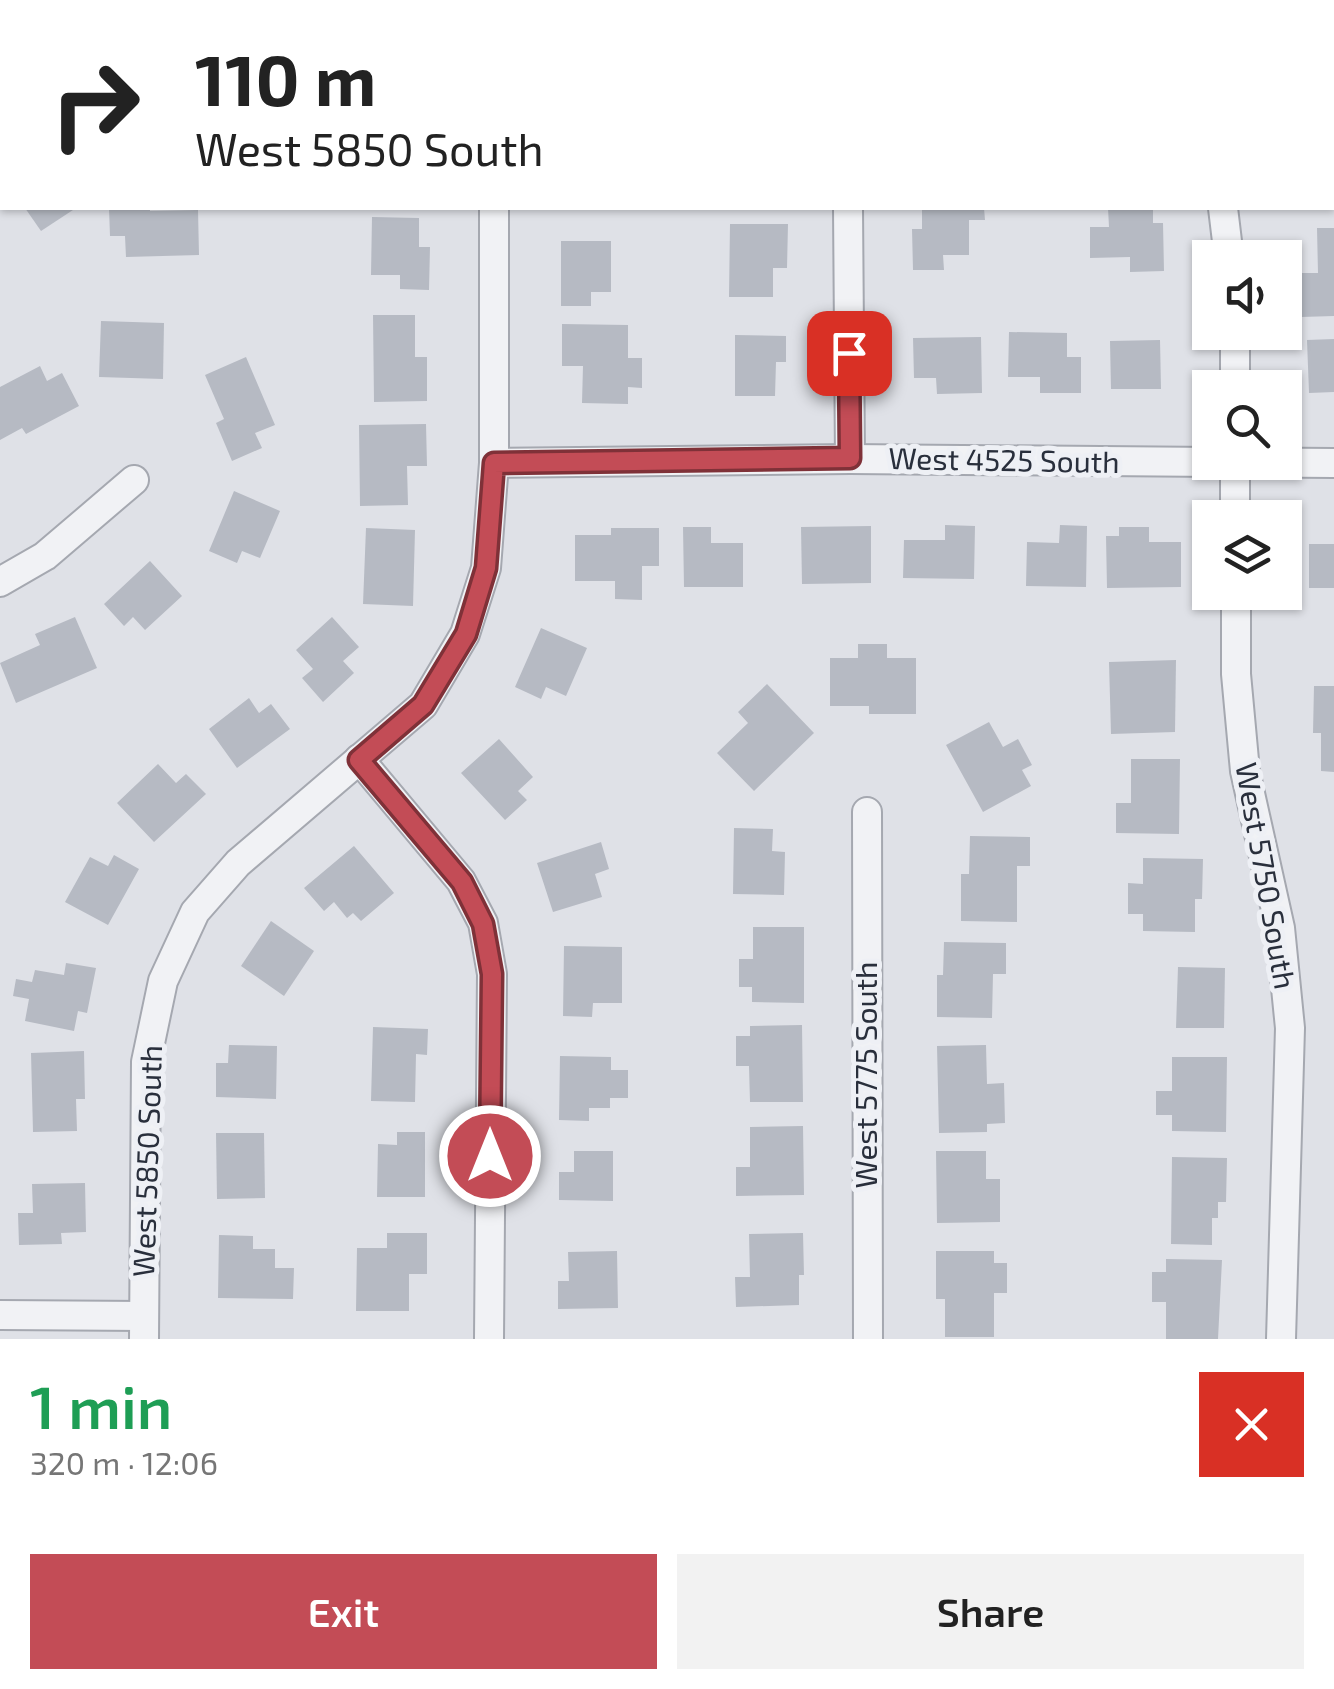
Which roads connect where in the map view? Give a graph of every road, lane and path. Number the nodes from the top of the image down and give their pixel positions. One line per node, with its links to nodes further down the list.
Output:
1 (494, 210): 9 (street, West 5850 South)
2 (848, 210): 5 (street)
3 (1223, 210): 4 (street)
4 (1227, 240)
5 (850, 458): 6 (street, West 4525 South); 9 (street, West 4525 South)
6 (1192, 462)
7 (1302, 462): 8 (street, West 4525 South)
8 (1334, 462)
9 (494, 463): 13 (street, West 5850 South)
10 (134, 480): 11 (street)
11 (0, 582)
12 (1236, 610): 19 (street, West 5750 South)
13 (359, 760): 16 (street, West 5850 South); 17 (street)
14 (867, 812): 18 (street, West 5775 South)
15 (0, 1315): 16 (street)
16 (144, 1328)
17 (489, 1339)
18 (868, 1339)
19 (1281, 1339)

